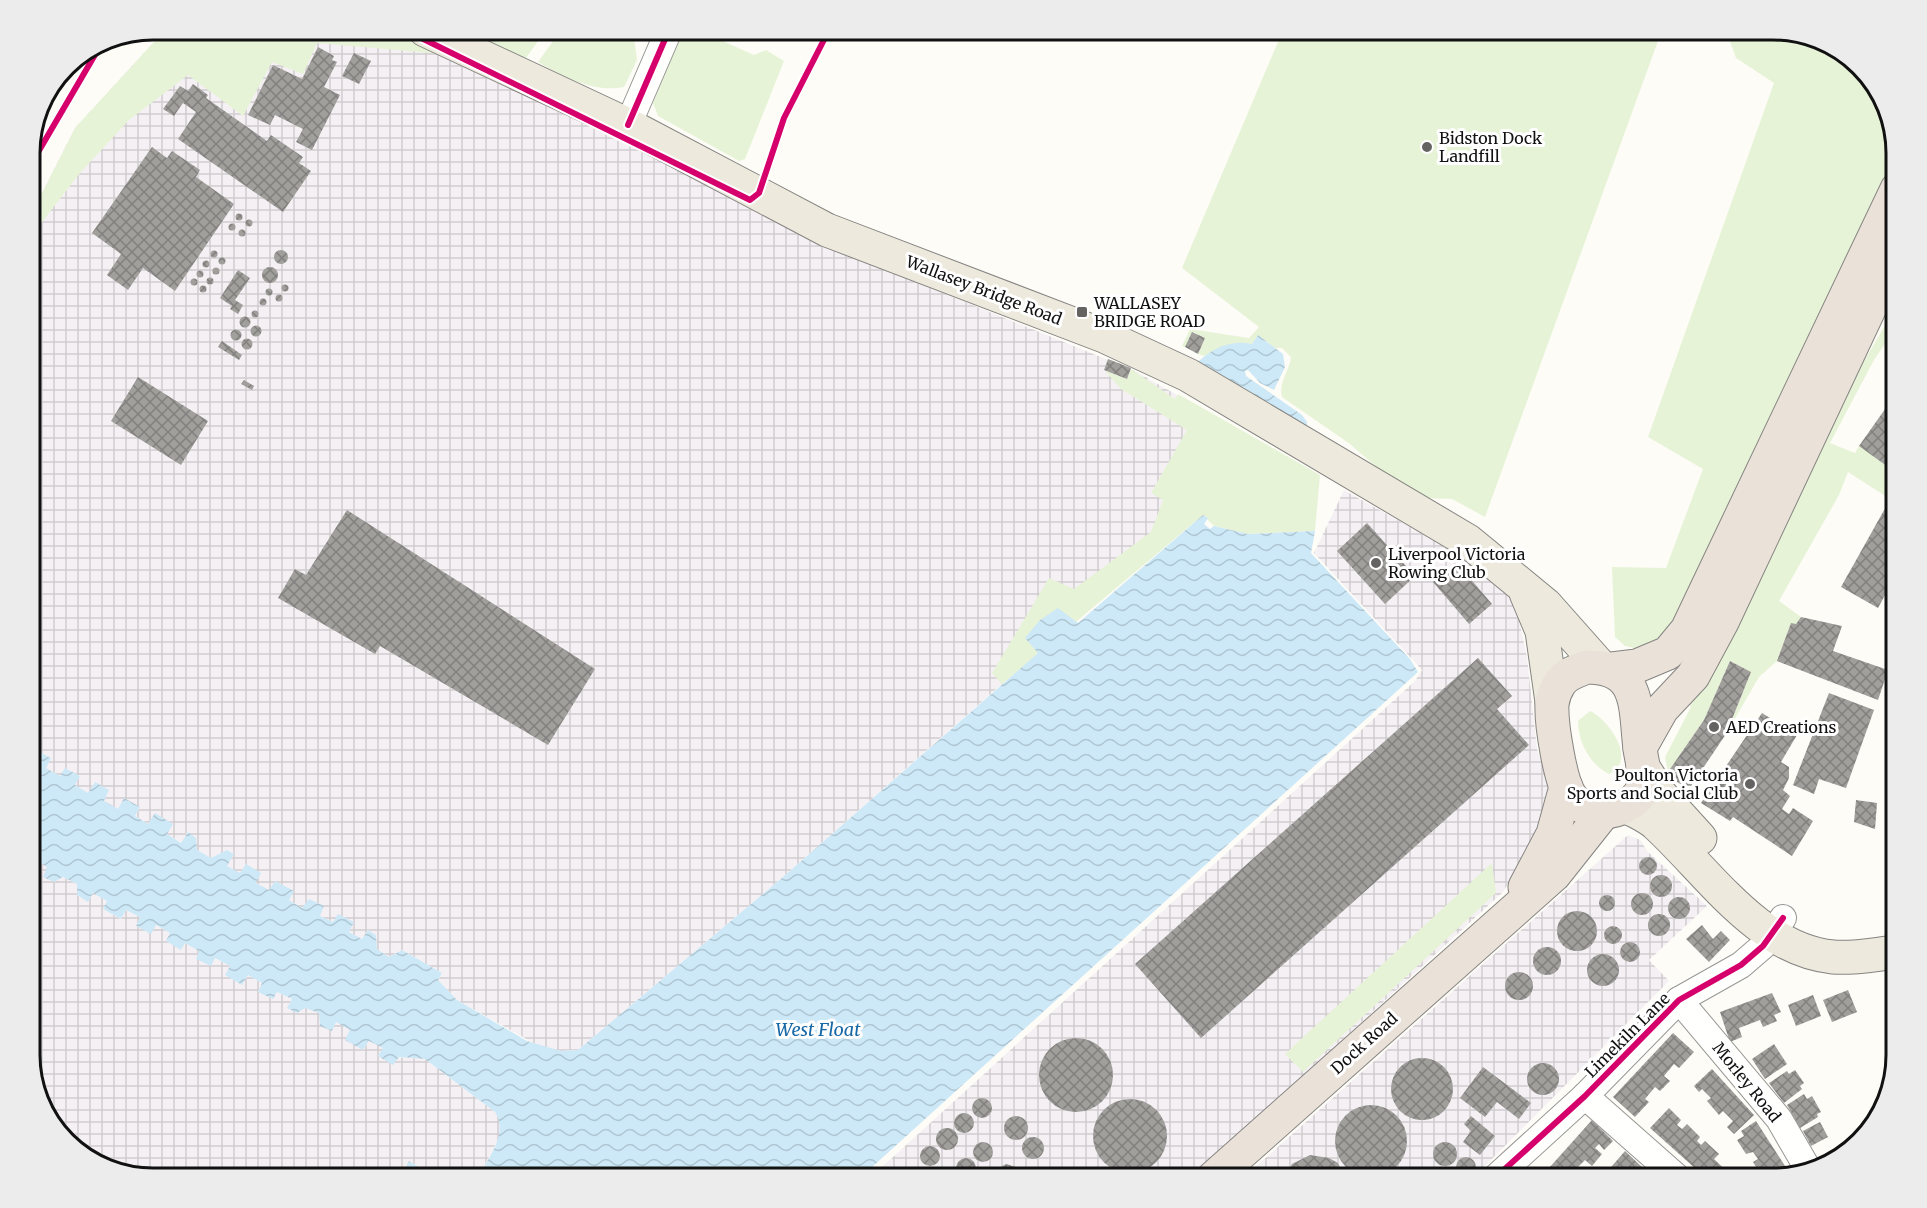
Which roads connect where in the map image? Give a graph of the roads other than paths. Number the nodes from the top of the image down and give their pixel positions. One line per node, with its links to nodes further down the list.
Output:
1 (446, 40): 3 (main road, Wallasey Bridge Road)
2 (665, 40): 3 (street)
3 (628, 125): 6 (main road, Wallasey Bridge Road)
4 (1886, 212): 7 (highway)
5 (1886, 273): 9 (highway)
6 (1523, 586): 7 (main road, Wallasey Bridge Road); 8 (main road)
7 (1606, 668): 8 (highway); 9 (highway)
8 (1552, 702): 10 (highway)
9 (1642, 758): 11 (highway); 13 (main road)
10 (1566, 787): 11 (highway); 12 (highway, Dock Road)
11 (1615, 809): 12 (highway, Dock Road); 13 (main road)
12 (1515, 907): 19 (highway, Dock Road)
13 (1778, 927): 14 (main road); 15 (main road); 16 (street, Limekiln Lane)
14 (1886, 933)
15 (1886, 953)
16 (1679, 1000): 17 (street, Limekiln Lane); 18 (street, Morley Road)
17 (1585, 1096): 20 (street, Limekiln Lane); 21 (street)
18 (1805, 1163)
19 (1224, 1168)
20 (1507, 1168)
21 (1667, 1168)

